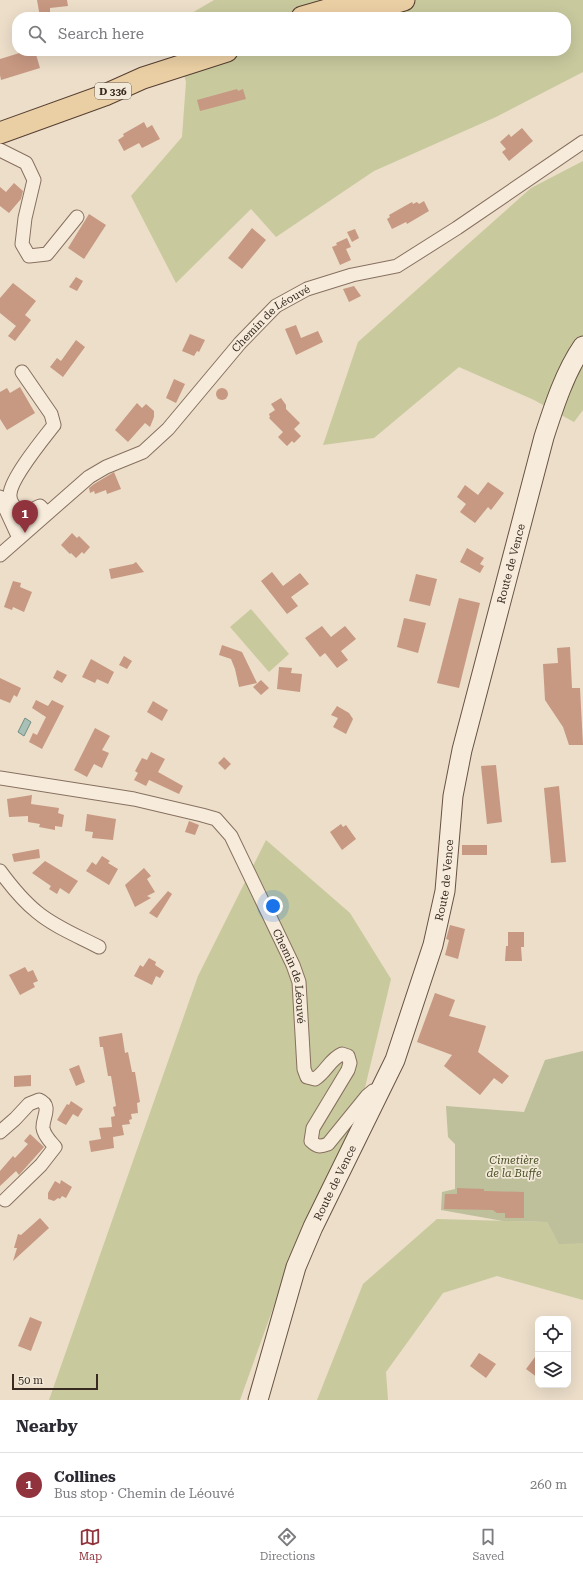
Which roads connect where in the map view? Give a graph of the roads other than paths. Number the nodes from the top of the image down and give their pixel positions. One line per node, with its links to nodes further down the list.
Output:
1 (362, 0): 3 (main road)
2 (404, 0): 4 (main road)
3 (320, 12)
4 (363, 12)
5 (175, 56): 7 (main road, D 336)
6 (211, 56): 10 (main road, D 336)
7 (56, 101): 8 (main road, D 336); 9 (street)
8 (0, 121)
9 (0, 126)
10 (0, 134)
11 (583, 142): 17 (street, Chemin de Léouvé)
12 (0, 150): 13 (street)
13 (77, 217)
14 (583, 346): 23 (main road, Route de Vence)
15 (22, 372): 17 (street)
16 (0, 497): 18 (street)
17 (47, 513): 18 (street, Chemin de Léouvé)
18 (20, 538): 19 (street, Chemin de Léouvé)
19 (0, 555)
20 (0, 778): 23 (street, Chemin de Léouvé)
21 (0, 871): 22 (street)
22 (99, 947)
23 (381, 1090): 26 (main road, Route de Vence)
24 (0, 1132): 25 (street)
25 (5, 1200)
26 (258, 1400)

